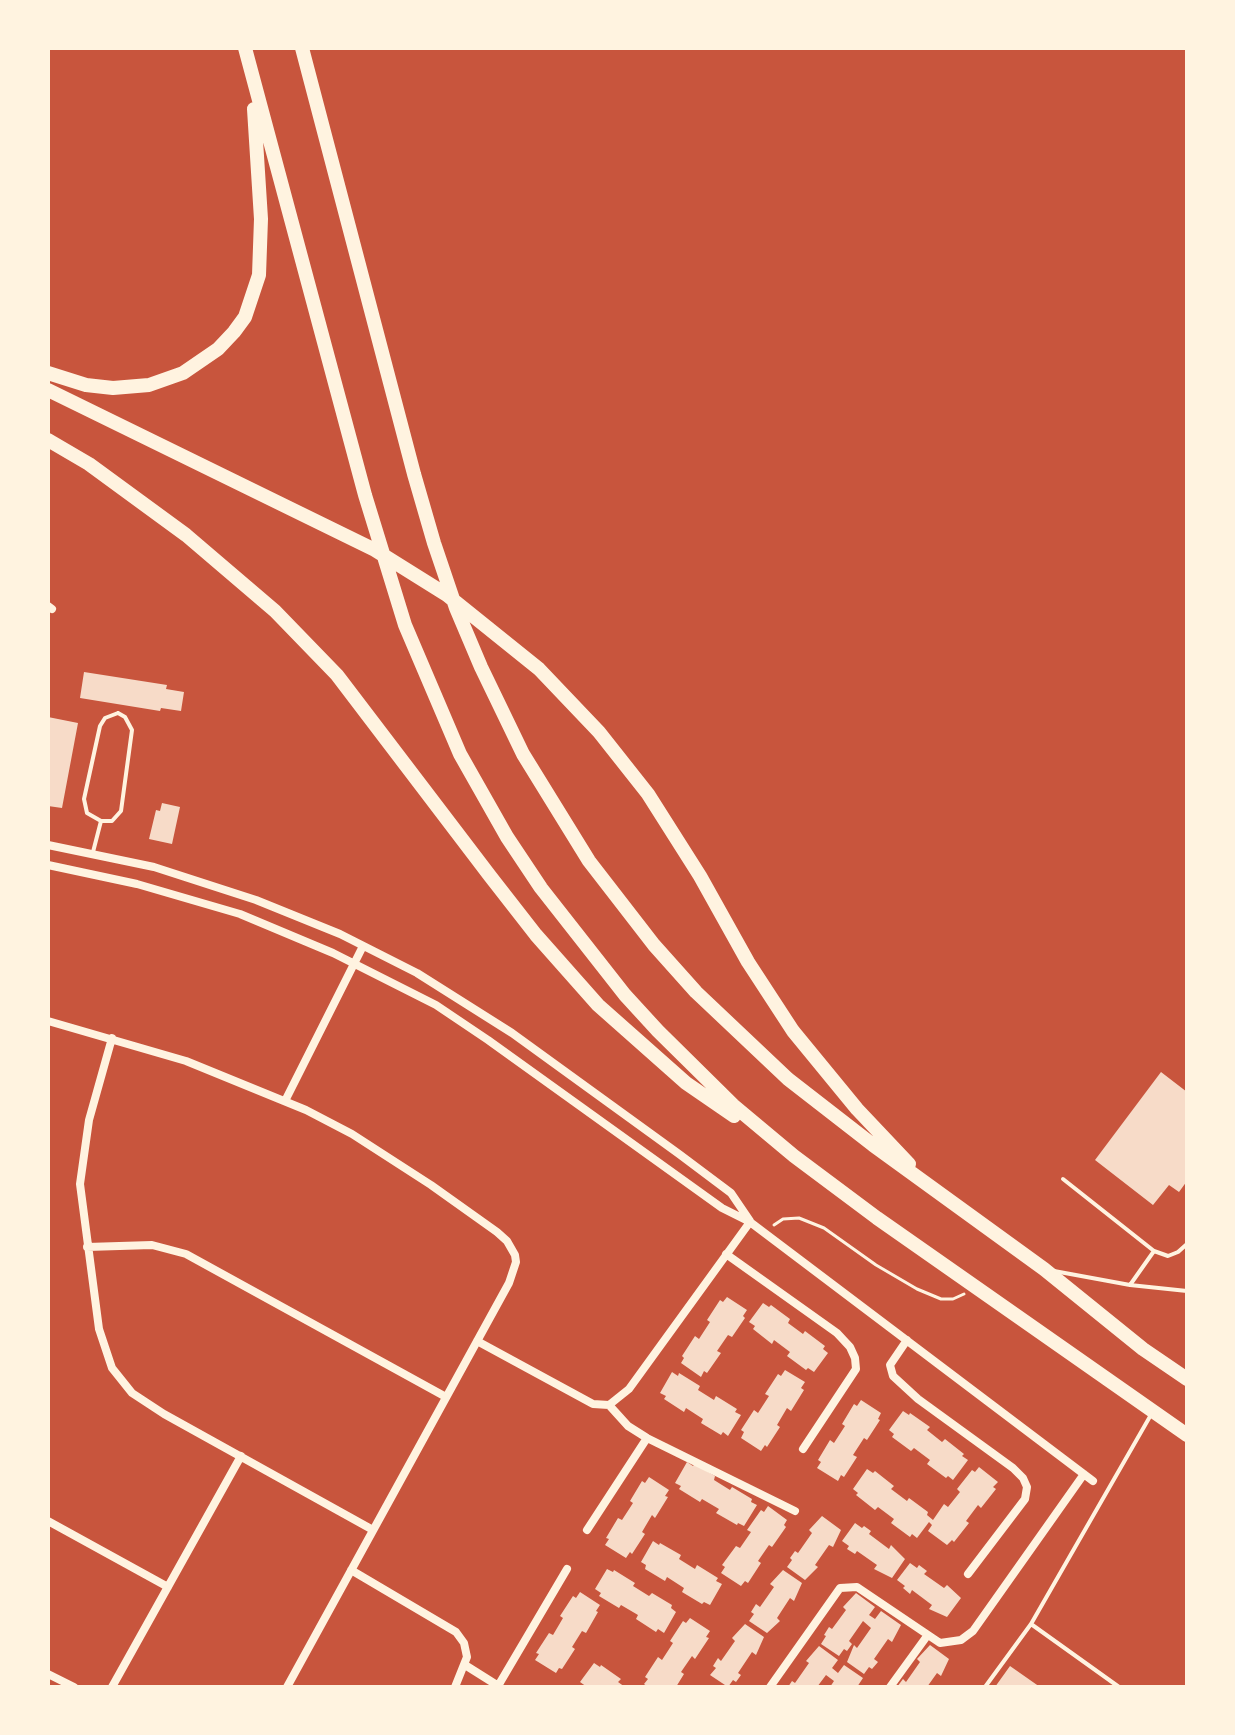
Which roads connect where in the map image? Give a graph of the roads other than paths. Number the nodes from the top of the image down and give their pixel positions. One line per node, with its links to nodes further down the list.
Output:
1 (245, 48): 3 (main road)
2 (302, 48): 18 (main road)
3 (251, 72): 4 (main road); 16 (main road)
4 (48, 373)
5 (48, 390): 18 (main road)
6 (48, 440): 16 (main road)
7 (101, 821): 7 (lane); 9 (lane)
8 (48, 845): 9 (street)
9 (93, 852): 11 (street)
10 (48, 865): 12 (street)
11 (363, 946): 12 (street); 19 (street)
12 (355, 963): 15 (street); 19 (street)
13 (48, 1021): 14 (street)
14 (112, 1038): 15 (street); 21 (street)
15 (285, 1101): 28 (street)
16 (794, 1156): 32 (main road)
17 (1063, 1179): 22 (lane)
18 (934, 1190): 24 (main road)
19 (750, 1222): 23 (street); 27 (street)
20 (1187, 1244): 22 (lane)
21 (87, 1247): 30 (street); 36 (street)
22 (1154, 1251): 25 (lane)
23 (726, 1254): 31 (street); 35 (street)
24 (1044, 1269): 25 (lane); 29 (main road)
25 (1130, 1285): 26 (lane)
26 (1187, 1291)
27 (907, 1340): 37 (street); 45 (street)
28 (477, 1341): 30 (street); 31 (street)
29 (1187, 1379)
30 (446, 1397): 41 (street)
31 (609, 1405): 34 (street)
32 (1153, 1411): 33 (main road); 47 (lane)
33 (1187, 1435)
34 (647, 1438): 39 (street); 42 (street)
35 (803, 1449)
36 (241, 1456): 41 (street); 46 (street)
37 (1084, 1474): 38 (street); 48 (street)
38 (1093, 1481)
39 (795, 1511)
40 (48, 1521): 46 (street)
41 (373, 1530): 44 (street)
42 (587, 1530)
43 (567, 1569): 55 (street)
44 (351, 1570): 49 (street); 53 (street)
45 (968, 1574)
46 (168, 1587): 52 (street)
47 (1031, 1624): 58 (lane); 59 (lane)
48 (927, 1636): 56 (street); 57 (street)
49 (465, 1665): 54 (street); 55 (street)
50 (48, 1674): 51 (street)
51 (74, 1687)
52 (112, 1687)
53 (287, 1687)
54 (455, 1687)
55 (499, 1687)
56 (770, 1687)
57 (890, 1687)
58 (985, 1687)
59 (1119, 1687)

